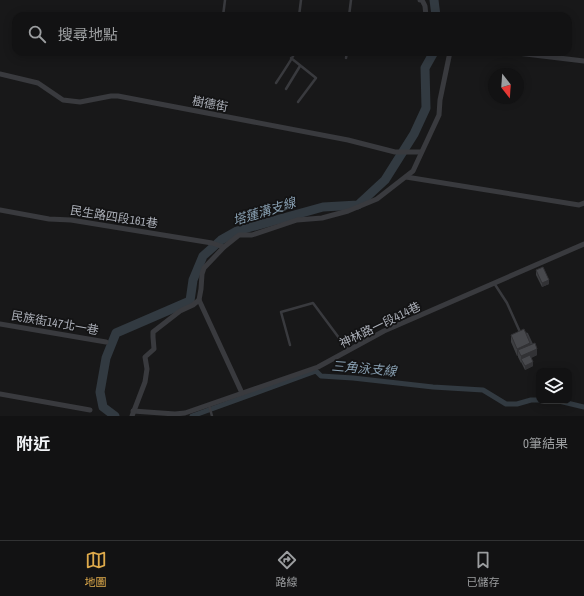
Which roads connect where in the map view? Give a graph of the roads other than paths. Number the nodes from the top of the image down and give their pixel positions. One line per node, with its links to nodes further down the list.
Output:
1 (225, 0): 5 (lane)
2 (301, 0): 6 (lane)
3 (351, 0): 7 (lane)
4 (420, 0): 8 (street)
5 (224, 12)
6 (300, 12)
7 (350, 12)
8 (426, 12)
9 (294, 56): 12 (lane)
10 (449, 56): 19 (street)
11 (542, 56): 13 (street)
12 (291, 58): 14 (lane); 16 (lane)
13 (584, 61)
14 (300, 66): 17 (lane); 18 (lane)
15 (0, 74): 19 (street, 樹德街)
16 (276, 83)
17 (286, 89)
18 (298, 102)
19 (421, 152): 20 (street)
20 (406, 177): 21 (street); 24 (street)
21 (584, 203)
22 (0, 210): 24 (street, 民生路四段161巷)
23 (584, 244): 25 (street, 神林路一段414巷)
24 (224, 248): 26 (street)
25 (494, 283): 30 (lane); 31 (street, 神林路一段414巷)
26 (199, 300): 32 (street); 36 (street)
27 (0, 324): 28 (street, 民族街147北一巷)
28 (106, 342)
29 (290, 345): 31 (lane)
30 (533, 348)
31 (348, 351): 32 (street, 神林路一段414巷)
32 (242, 393): 34 (street, 神林路一段414巷)
33 (0, 394): 35 (street)
34 (208, 404): 36 (street, 神林路一段414巷); 37 (lane)
35 (90, 410)
36 (133, 413)
37 (212, 416)

